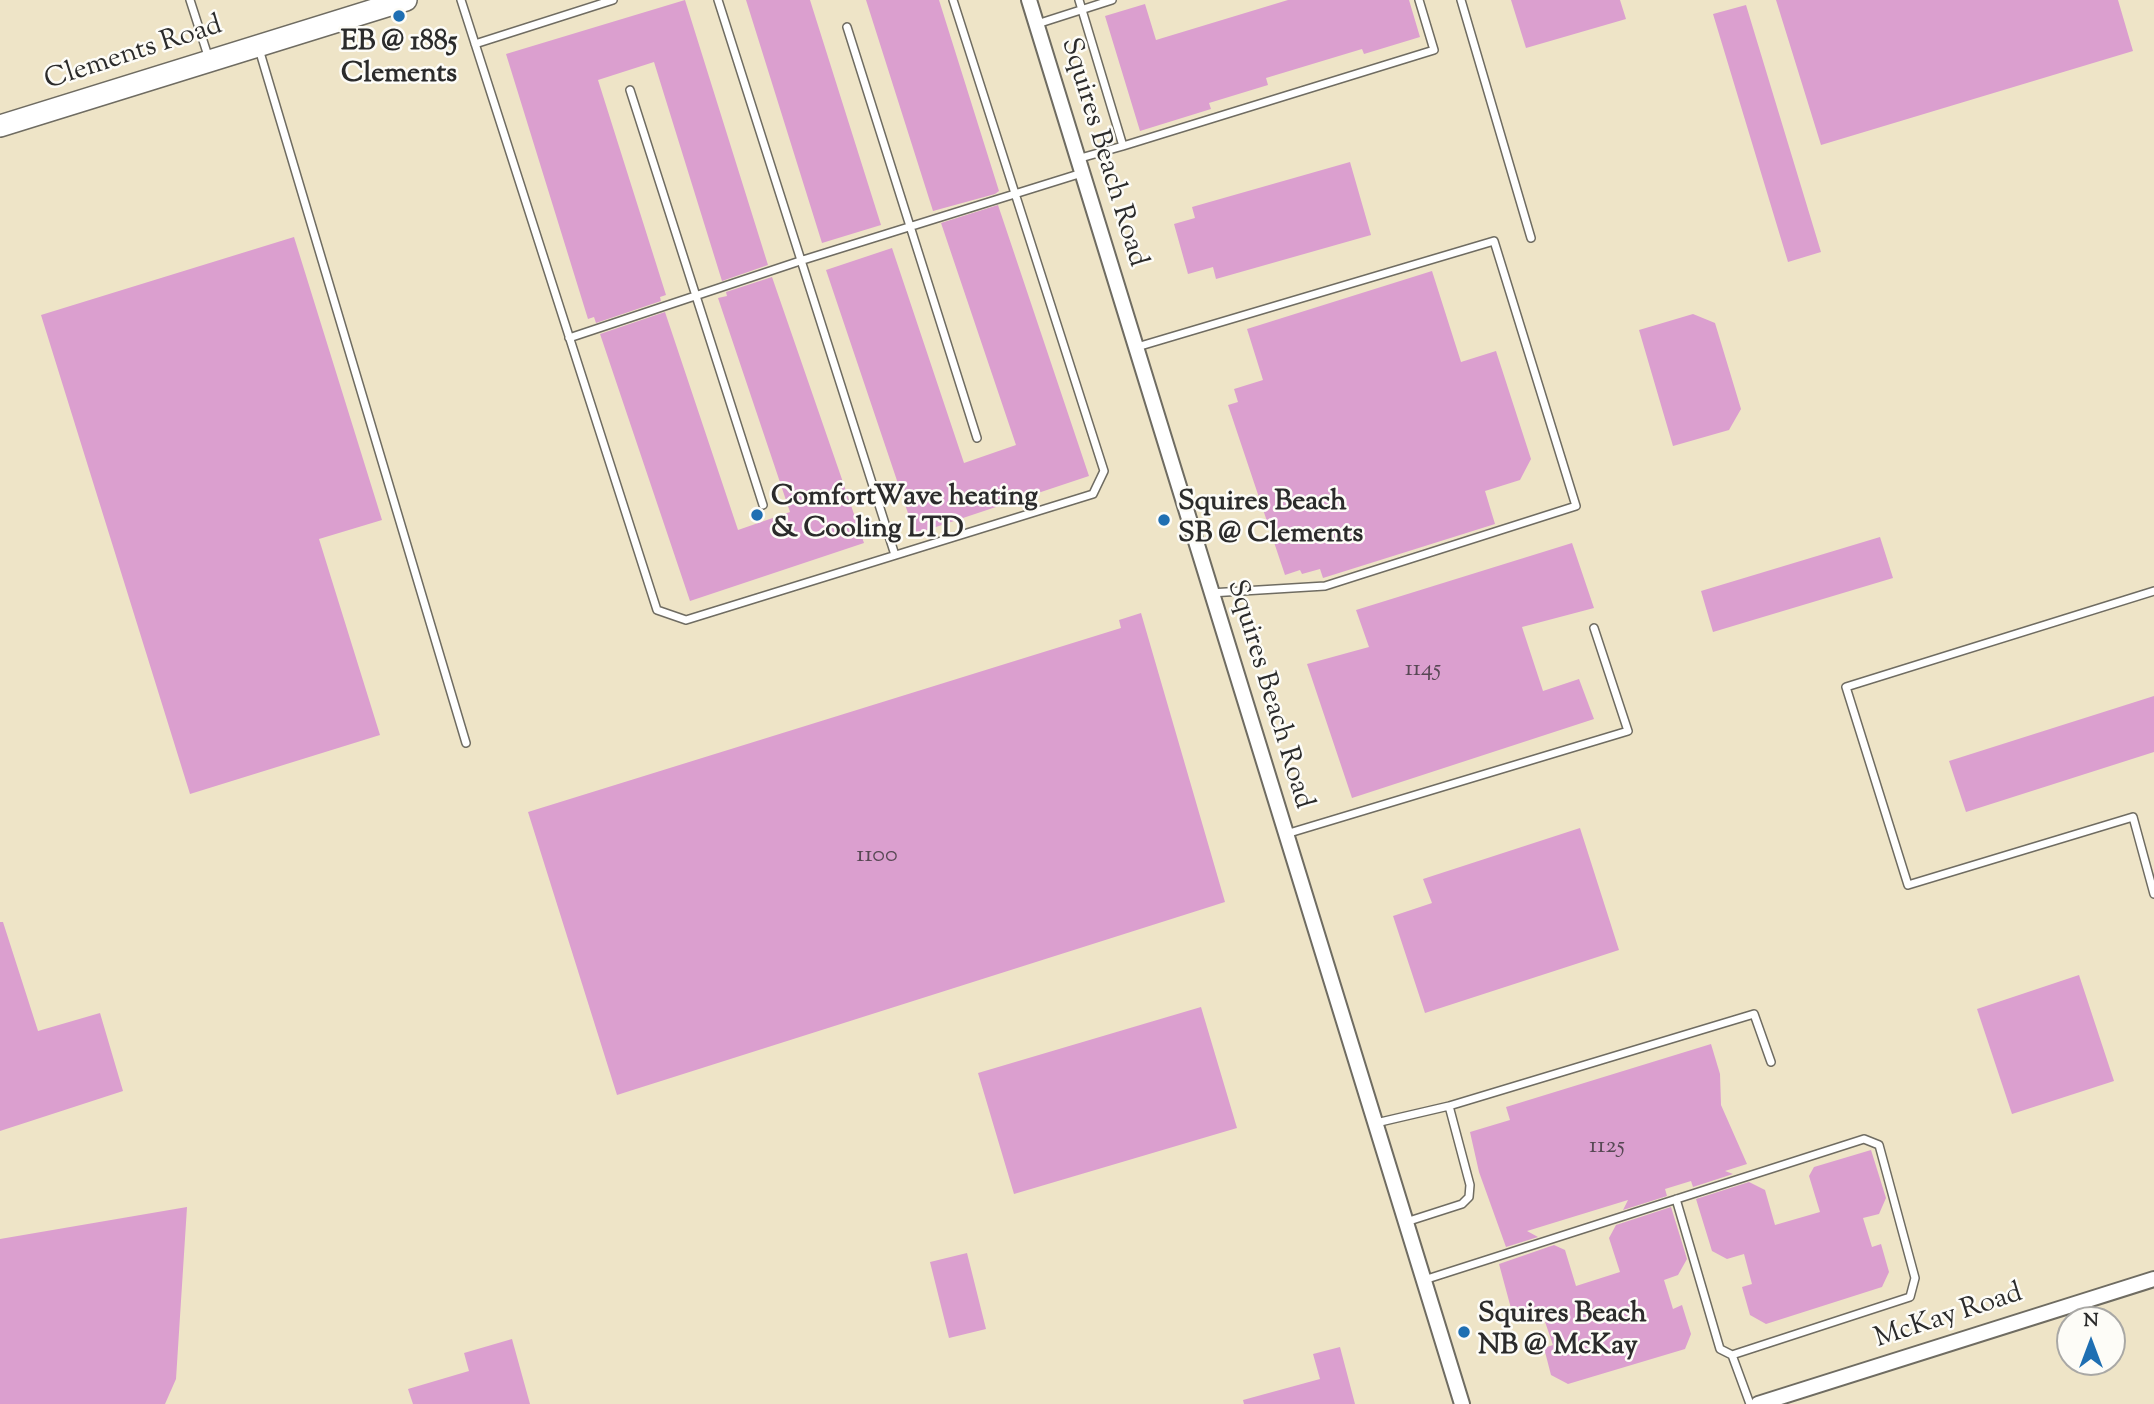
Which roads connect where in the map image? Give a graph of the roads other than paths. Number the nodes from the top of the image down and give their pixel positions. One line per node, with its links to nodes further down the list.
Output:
1 (190, 0): 18 (lane)
2 (406, 0): 12 (street, Clements Road)
3 (461, 0): 16 (lane)
4 (613, 0): 16 (lane)
5 (718, 0): 26 (lane)
6 (953, 0): 23 (lane)
7 (1029, 0): 14 (street, Squires Beach Road)
8 (1079, 0): 13 (lane)
9 (1112, 0): 13 (lane)
10 (1419, 0): 21 (lane)
11 (1461, 0): 25 (lane)
12 (362, 6): 17 (street, Clements Road)
13 (1082, 9): 14 (lane); 21 (lane)
14 (1036, 24): 22 (street, Squires Beach Road)
15 (847, 27): 24 (lane)
16 (475, 44): 28 (lane)
17 (258, 45): 18 (street, Clements Road); 36 (lane)
18 (210, 61): 20 (street, Clements Road)
19 (630, 90): 27 (lane)
20 (0, 126)
21 (1123, 146): 22 (lane)
22 (1079, 166): 23 (lane); 29 (street, Squires Beach Road)
23 (1016, 196): 24 (lane); 32 (lane)
24 (910, 228): 26 (lane); 30 (lane)
25 (1531, 238)
26 (803, 260): 27 (lane); 32 (lane)
27 (694, 296): 28 (lane); 31 (lane)
28 (569, 338): 32 (lane)
29 (1137, 347): 34 (street, Squires Beach Road); 34 (lane)
30 (977, 438)
31 (763, 505)
32 (895, 555)
33 (2154, 591): 38 (lane)
34 (1210, 593): 37 (street, Squires Beach Road)
35 (1594, 628): 37 (lane)
36 (466, 743)
37 (1286, 835): 41 (street, Squires Beach Road)
38 (2154, 894)
39 (1771, 1062): 40 (lane)
40 (1449, 1106): 41 (lane); 43 (lane)
41 (1376, 1123): 43 (street, Squires Beach Road)
42 (1676, 1199): 45 (lane); 46 (lane); 46 (lane)
43 (1406, 1222): 45 (street, Squires Beach Road)
44 (2154, 1279): 49 (street, McKay Road)
45 (1424, 1280): 47 (street, Squires Beach Road)
46 (1732, 1355): 48 (lane)
47 (1462, 1404)
48 (1751, 1404)
49 (1758, 1404)

